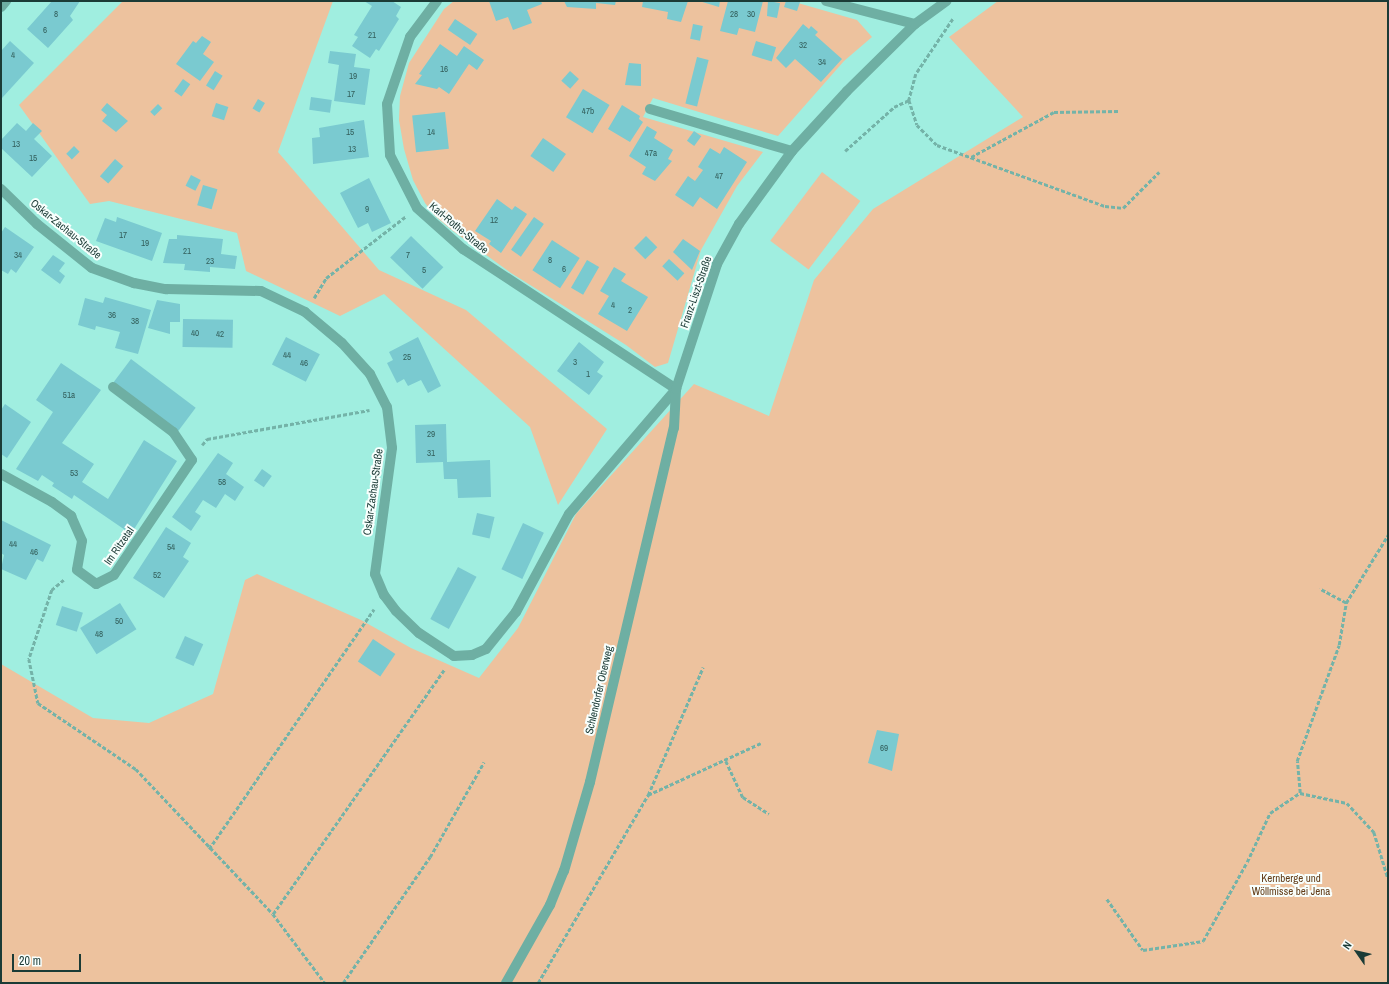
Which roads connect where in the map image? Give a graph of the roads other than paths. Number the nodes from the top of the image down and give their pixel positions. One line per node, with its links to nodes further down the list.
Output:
1 (6, 1): 5 (street)
2 (437, 1): 11 (street, Karl-Rothe-Straße)
3 (826, 1): 6 (street)
4 (947, 1): 6 (street, Franz-Liszt-Straße)
5 (1, 7)
6 (915, 24): 8 (street, Franz-Liszt-Straße)
7 (650, 109): 8 (street)
8 (792, 151): 11 (street, Franz-Liszt-Straße)
9 (1, 189): 11 (street, Oskar-Zachau-Straße)
10 (113, 387): 12 (street, Im Ritzetal)
11 (676, 389): 13 (street, Schlendorfer Oberweg)
12 (1, 474)
13 (506, 983)

